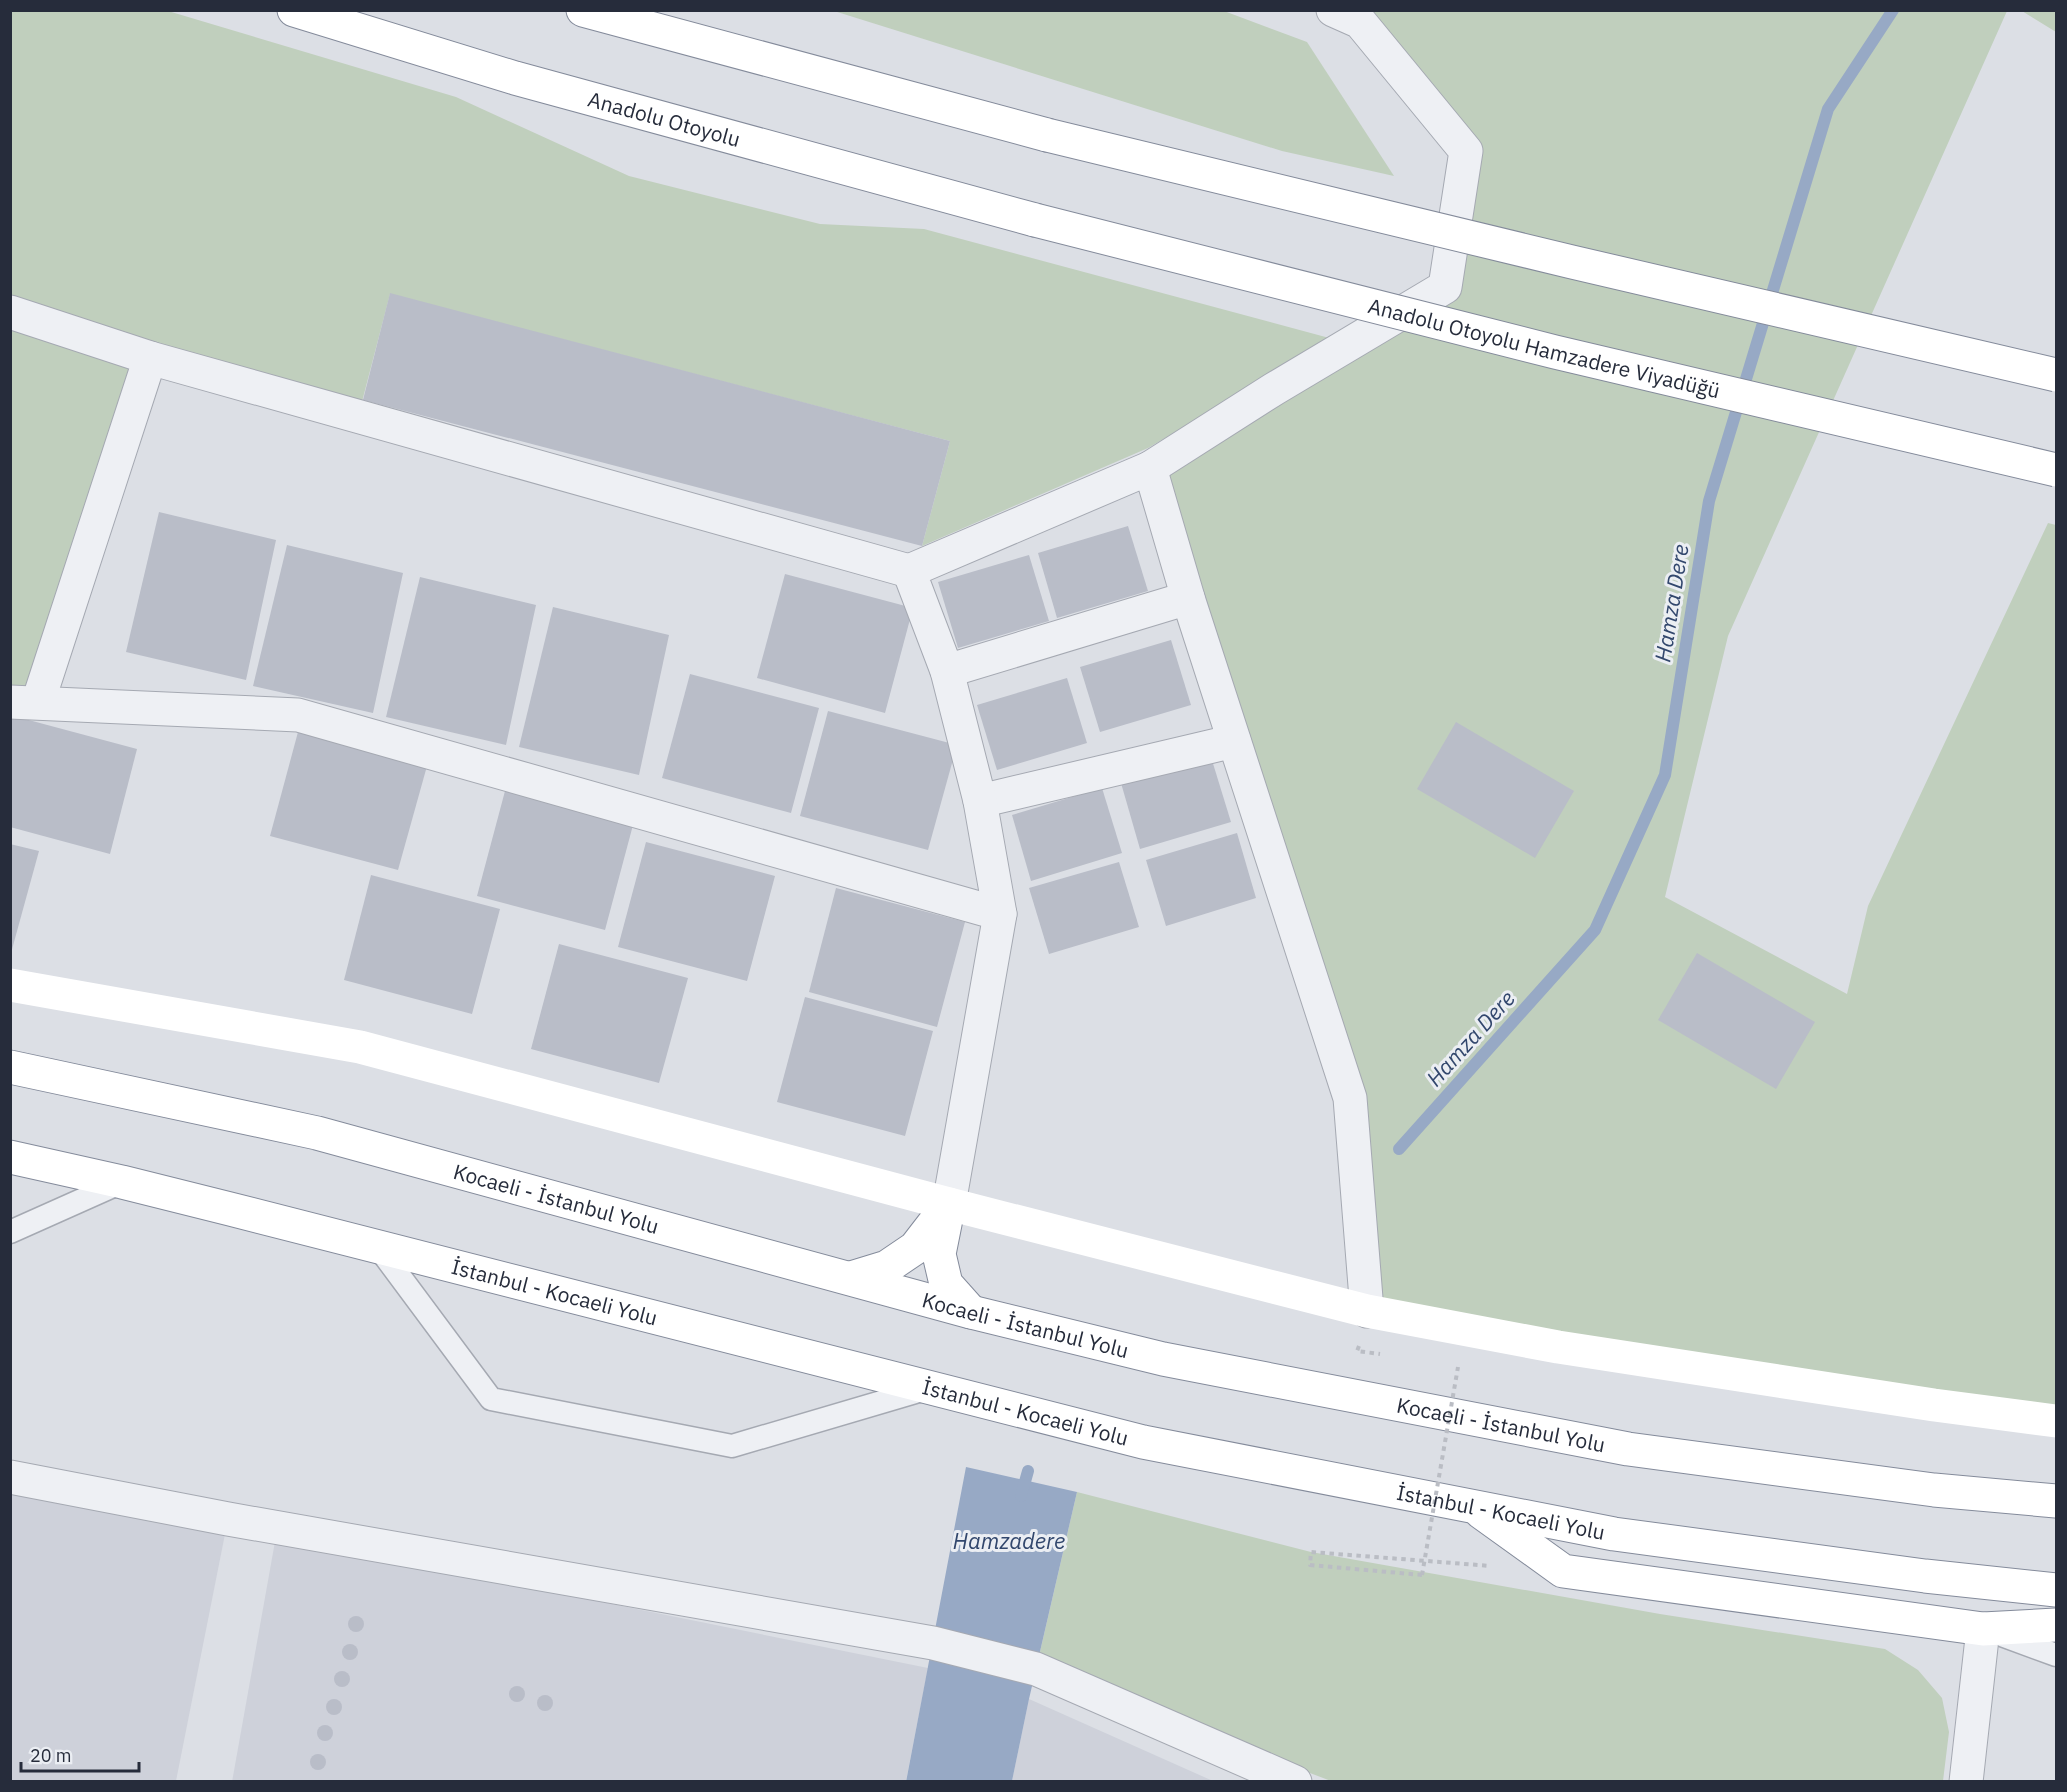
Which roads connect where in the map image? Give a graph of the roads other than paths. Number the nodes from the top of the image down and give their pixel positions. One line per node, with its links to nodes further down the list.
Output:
1 (294, 10): 4 (main road, Anadolu Otoyolu)
2 (583, 10): 7 (main road, bridge)
3 (1333, 10): 8 (street)
4 (1035, 220): 9 (main road, Anadolu Otoyolu Hamzadere Viyadüğü, bridge)
5 (10, 312): 6 (street)
6 (150, 358): 10 (street); 13 (street)
7 (2056, 375)
8 (1150, 468): 10 (street); 11 (street)
9 (2056, 470)
10 (909, 572): 12 (street)
11 (1188, 598): 12 (street); 14 (street)
12 (947, 671): 15 (street)
13 (24, 702): 16 (street)
14 (1234, 741): 15 (street); 25 (street)
15 (980, 801): 16 (street)
16 (1000, 914): 21 (street)
17 (10, 985): 21 (main road)
18 (10, 1067): 24 (main road, Kocaeli - İstanbul Yolu)
19 (10, 1157): 20 (main road, İstanbul - Kocaeli Yolu)
20 (122, 1182): 22 (lane); 23 (main road, İstanbul - Kocaeli Yolu)
21 (949, 1203): 24 (main road); 25 (main road); 26 (main road)
22 (10, 1232)
23 (378, 1247): 27 (main road, İstanbul - Kocaeli Yolu); 27 (lane)
24 (851, 1278): 26 (main road, Kocaeli - İstanbul Yolu)
25 (1367, 1311): 28 (main road)
26 (971, 1312): 30 (main road, Kocaeli - İstanbul Yolu)
27 (930, 1388): 31 (main road, İstanbul - Kocaeli Yolu)
28 (2056, 1421)
29 (10, 1477): 36 (street)
30 (2056, 1501)
31 (1472, 1506): 32 (main road, İstanbul - Kocaeli Yolu); 34 (main road)
32 (2056, 1590)
33 (2056, 1625): 34 (main road)
34 (1983, 1629): 35 (lane); 37 (street)
35 (2056, 1655)
36 (1295, 1782)
37 (1966, 1782)

